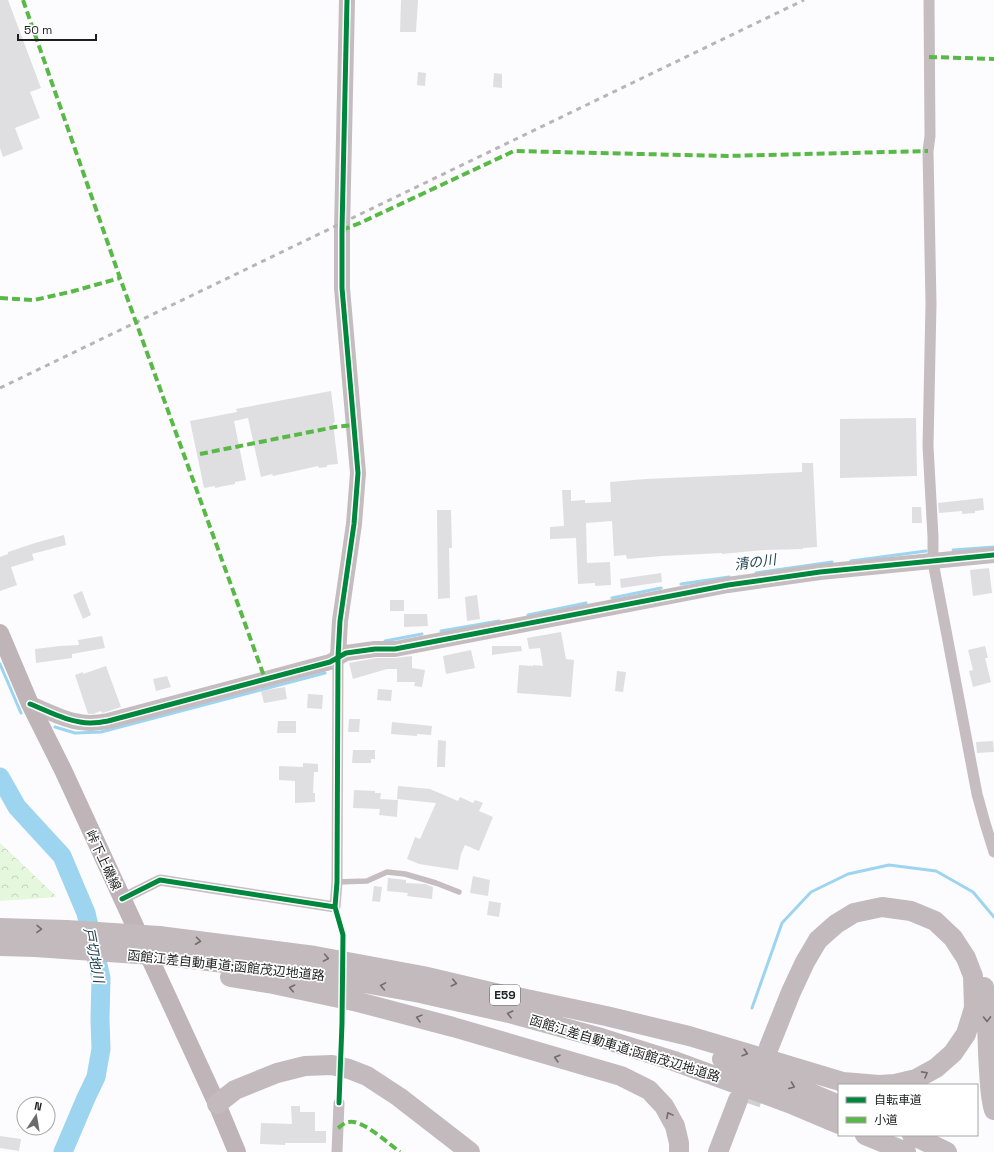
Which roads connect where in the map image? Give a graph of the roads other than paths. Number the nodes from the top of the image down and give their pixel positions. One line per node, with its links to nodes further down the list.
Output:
1 (347, 0): 6 (street)
2 (929, 0): 4 (street)
3 (994, 555): 4 (street)
4 (933, 562): 6 (street); 8 (street)
5 (0, 633): 7 (main road, 峠下上磯線)
6 (338, 657): 7 (street); 9 (street)
7 (30, 704): 11 (main road, 峠下上磯線)
8 (994, 852)
9 (337, 882): 10 (lane); 11 (street)
10 (459, 892)
11 (122, 899): 19 (main road, 峠下上磯線)
12 (0, 928): 15 (highway, 函館江差自動車道;函館茂辺地道路 / E59, one-way to 15, bridge)
13 (0, 946): 14 (highway, bridge)
14 (169, 962): 22 (highway, 函館江差自動車道;函館茂辺地道路 / E59, one-way to 14); 29 (highway, one-way to 14)
15 (517, 997): 16 (highway, one-way to 16); 20 (highway, 函館江差自動車道;函館茂辺地道路 / E59, one-way to 20)
16 (867, 1084)
17 (895, 1084): 21 (highway, one-way to 21)
18 (339, 1103): 26 (street)
19 (217, 1104): 25 (main road, 峠下上磯線); 27 (highway); 28 (highway)
20 (838, 1105)
21 (994, 1110)
22 (838, 1124)
23 (868, 1136): 32 (highway)
24 (914, 1136): 33 (highway)
25 (237, 1152)
26 (337, 1152)
27 (454, 1152)
28 (470, 1152)
29 (680, 1152)
30 (718, 1152): 31 (highway)
31 (731, 1152)
32 (906, 1152)
33 (946, 1152)

